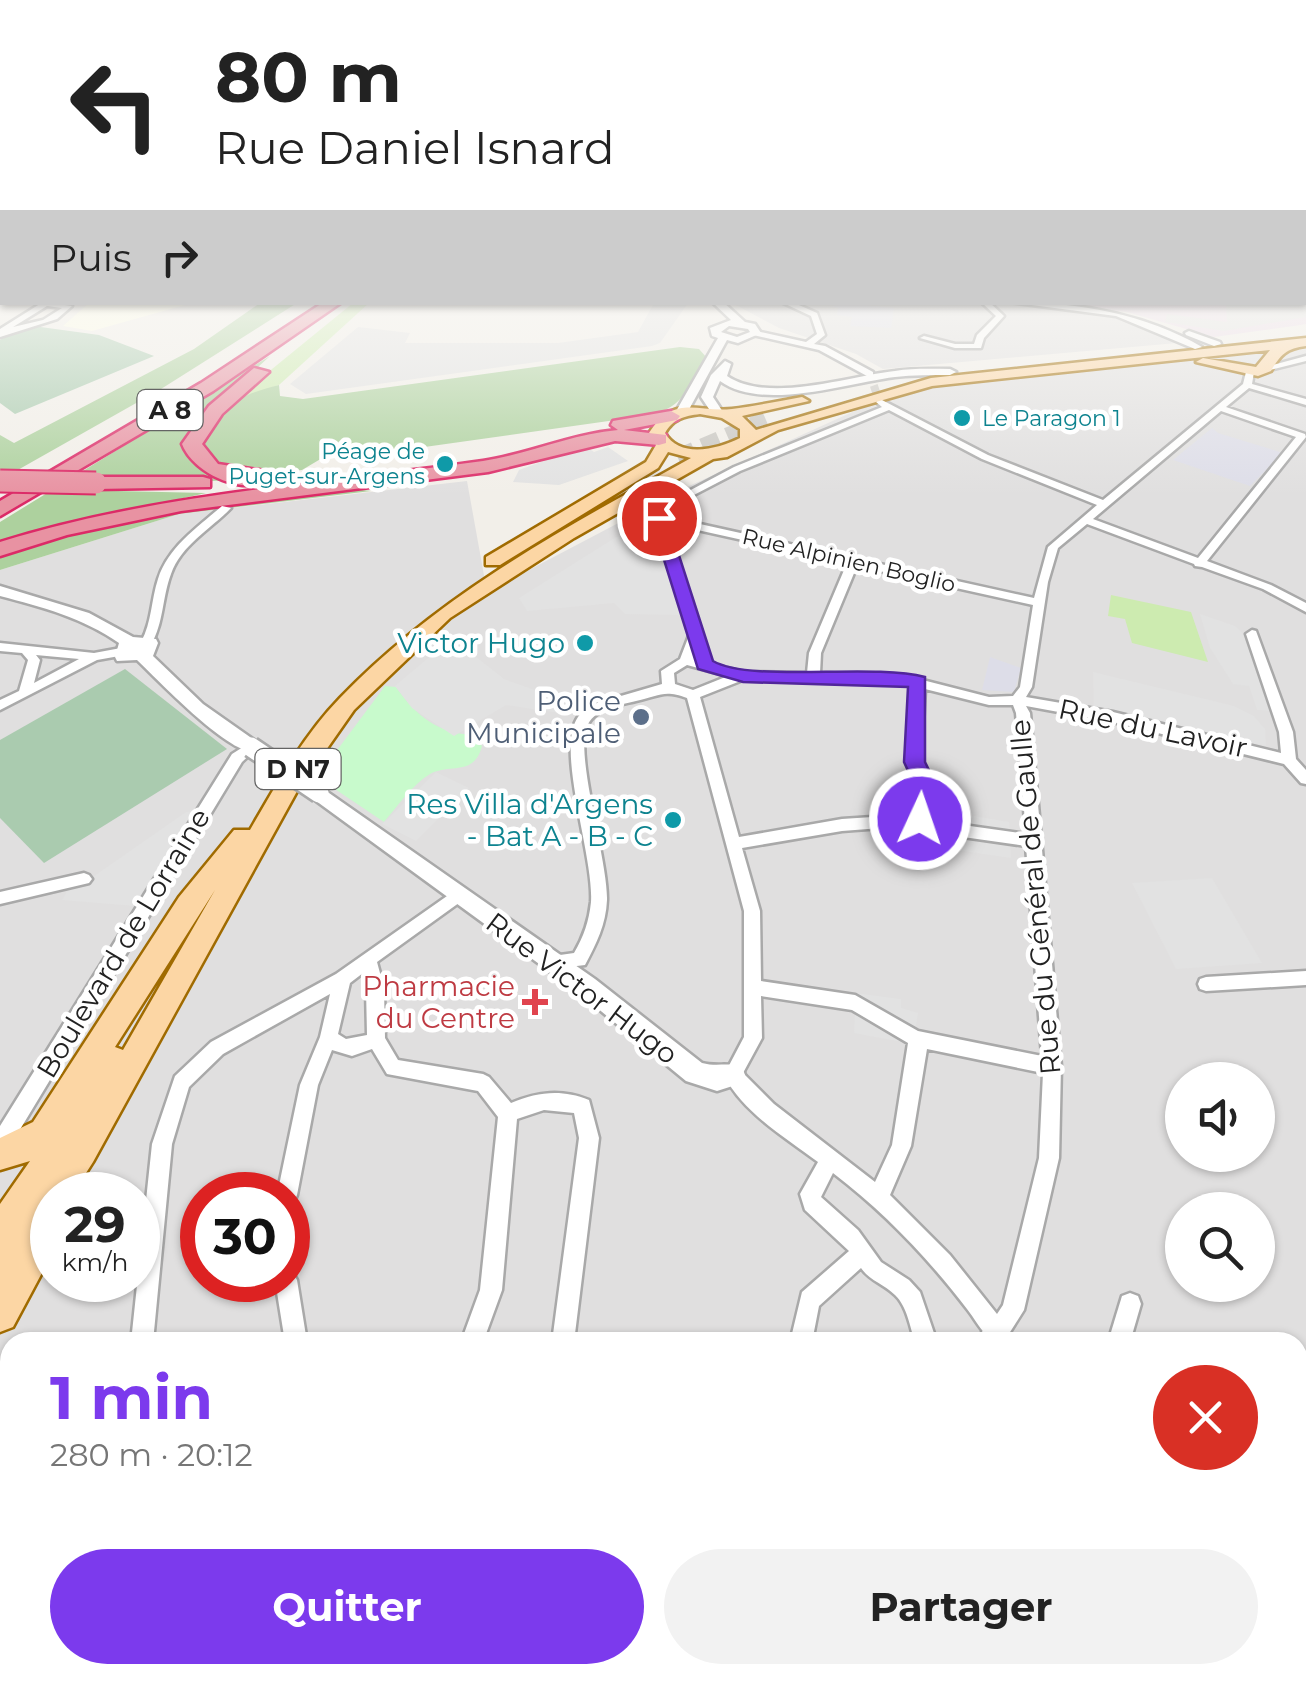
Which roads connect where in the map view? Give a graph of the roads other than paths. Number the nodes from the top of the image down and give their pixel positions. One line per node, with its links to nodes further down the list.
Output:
1 (254, 340): 36 (highway, A 8)
2 (278, 340): 39 (highway, A 8)
3 (300, 340): 33 (highway)
4 (722, 340): 28 (street)
5 (735, 340): 6 (street)
6 (738, 340): 21 (street)
7 (785, 340): 15 (street)
8 (816, 340): 15 (street)
9 (930, 340): 10 (street)
10 (979, 340)
11 (1184, 340): 17 (street)
12 (1187, 340): 17 (street)
13 (1257, 340): 17 (main road)
14 (1306, 342): 16 (main road)
15 (809, 344): 24 (street)
16 (1288, 345): 18 (main road); 23 (main road)
17 (1209, 349): 18 (main road); 20 (main road); 22 (main road); 23 (main road)
18 (1236, 352): 23 (main road)
19 (1306, 358): 23 (street, Rue du Général de Gaulle)
20 (1164, 360): 23 (main road); 30 (main road)
21 (725, 364): 22 (street); 27 (street)
22 (950, 372): 27 (main road); 29 (main road)
23 (1253, 372): 25 (street); 26 (street, Rue du Général de Gaulle)
24 (870, 374)
25 (1306, 402)
26 (1220, 408): 37 (street, Rue du Général de Gaulle); 44 (street)
27 (722, 413): 28 (main road); 30 (main road)
28 (676, 414): 31 (main road); 33 (highway)
29 (766, 420)
30 (748, 440): 32 (main road)
31 (667, 447): 32 (main road); 34 (highway); 69 (main road, D N7)
32 (708, 456): 86 (main road, D N7)
33 (333, 470): 35 (highway)
34 (310, 484): 35 (highway); 42 (highway)
35 (93, 485): 36 (highway, bridge)
36 (0, 486)
37 (1103, 504): 40 (street); 41 (street, Rue du Général de Gaulle)
38 (226, 508): 52 (street)
39 (0, 510)
40 (659, 518): 43 (street, Rue Alpinien Boglio); 48 (street)
41 (1084, 519): 44 (street); 46 (street, Rue du Général de Gaulle)
42 (0, 549)
43 (852, 562): 46 (street, Rue Alpinien Boglio); 57 (street)
44 (1199, 564): 47 (street)
45 (0, 591): 52 (street, Rue Victor Hugo)
46 (1039, 604): 63 (street, Rue du Général de Gaulle)
47 (1306, 608)
48 (696, 633): 54 (street); 55 (street)
49 (1252, 634): 66 (street)
50 (0, 648): 51 (street)
51 (24, 648): 53 (street); 61 (street)
52 (136, 648): 53 (street); 65 (street, Rue Victor Hugo)
53 (94, 657): 61 (street)
54 (685, 661): 55 (street); 59 (street)
55 (709, 667): 56 (street); 60 (street)
56 (743, 676): 57 (street, Rue du Lavoir); 60 (street)
57 (813, 676): 58 (street, Rue du Lavoir)
58 (918, 682): 63 (street, Rue du Lavoir); 71 (street)
59 (669, 686): 62 (street); 76 (street)
60 (713, 686): 62 (street)
61 (25, 692): 64 (street)
62 (693, 694): 71 (street)
63 (1017, 700): 66 (street, Rue du Lavoir); 70 (street, Rue du Général de Gaulle)
64 (0, 706)
65 (251, 747): 73 (street, Rue Victor Hugo, bridge); 88 (street, Boulevard de Lorraine)
66 (1289, 760): 67 (street)
67 (1306, 779)
68 (963, 831): 70 (street)
69 (244, 838): 89 (main road); 94 (main road, D N7)
70 (1032, 841): 84 (street, Rue du Général de Gaulle)
71 (734, 844): 80 (street)
72 (84, 879): 74 (street)
73 (456, 895): 75 (street); 76 (street, Rue Victor Hugo)
74 (0, 898)
75 (369, 962): 78 (street); 83 (street)
76 (580, 971): 85 (street, Rue Victor Hugo)
77 (1306, 978): 79 (street)
78 (342, 979): 81 (street); 101 (street)
79 (1206, 984)
80 (752, 986): 82 (street); 85 (street)
81 (329, 1038): 83 (street); 92 (street)
82 (916, 1038): 84 (street); 93 (street)
83 (376, 1039): 87 (street)
84 (1052, 1066): 108 (street, Rue du Général de Gaulle)
85 (733, 1075): 90 (street)
86 (121, 1085): 91 (main road); 97 (main road, D N7)
87 (508, 1114): 103 (street); 104 (street)
88 (0, 1144)
89 (0, 1154)
90 (828, 1162): 93 (street); 95 (street)
91 (78, 1172)
92 (292, 1172)
93 (879, 1197): 107 (street)
94 (0, 1234)
95 (862, 1252): 105 (street); 106 (street)
96 (30, 1260): 100 (main road)
97 (0, 1272)
98 (290, 1302): 102 (street)
99 (1130, 1304): 109 (street)
100 (0, 1314)
101 (143, 1332)
102 (294, 1332)
103 (476, 1332)
104 (564, 1332)
105 (803, 1332)
106 (923, 1332)
107 (995, 1332)
108 (1001, 1332)
109 (1122, 1332)

